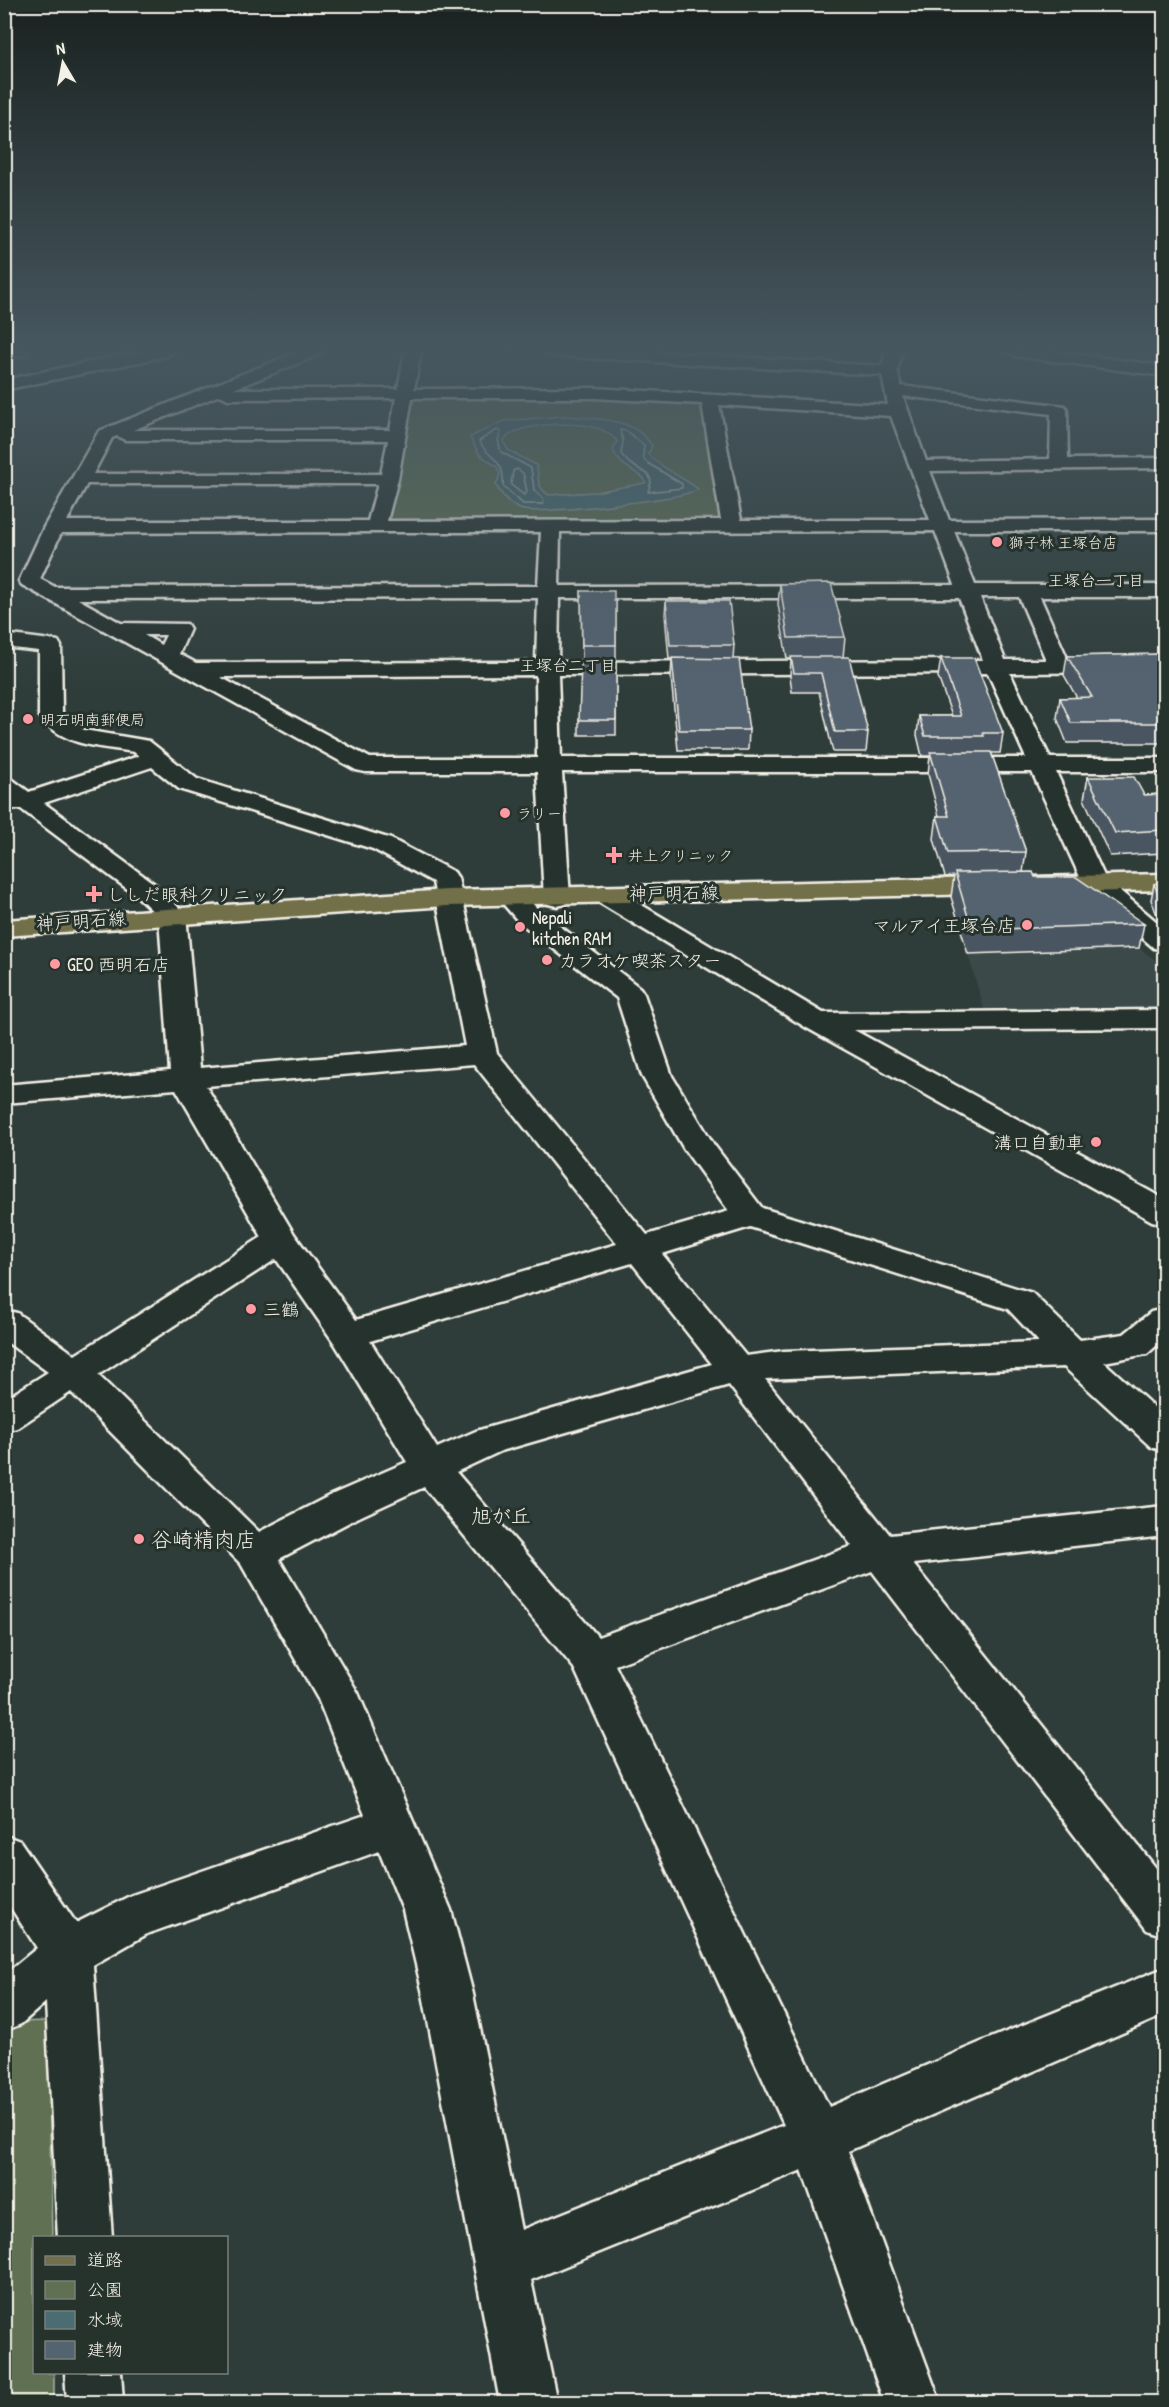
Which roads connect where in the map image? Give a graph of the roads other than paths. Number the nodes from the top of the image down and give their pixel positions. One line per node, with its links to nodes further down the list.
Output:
1 (90, 463): 7 (street)
2 (392, 463): 8 (street)
3 (721, 463): 10 (street)
4 (1130, 463): 5 (street)
5 (1059, 464): 6 (street)
6 (919, 466): 11 (street)
7 (81, 479): 8 (street); 12 (street)
8 (387, 485): 13 (street)
9 (1164, 525): 11 (street)
10 (732, 526): 11 (street); 14 (street)
11 (943, 526): 18 (street)
12 (54, 527): 13 (street); 16 (street)
13 (376, 527): 14 (street)
14 (551, 527): 20 (street)
15 (15, 590): 16 (street)
16 (42, 590): 20 (street); 21 (street)
17 (1164, 591): 19 (street)
18 (968, 592): 19 (street); 20 (street); 24 (street)
19 (1026, 592): 25 (street)
20 (547, 593): 28 (street)
21 (116, 628): 23 (street); 23 (street)
22 (4, 640): 29 (street)
23 (167, 657): 27 (street)
24 (996, 666): 25 (street); 28 (street); 32 (street)
25 (1060, 666): 26 (street)
26 (1164, 666)
27 (190, 669): 28 (street); 31 (street)
28 (547, 669): 31 (street)
29 (156, 758): 34 (street); 38 (street)
30 (1164, 765): 32 (street)
31 (547, 766): 32 (street); 39 (street)
32 (1040, 766): 35 (street)
33 (4, 785): 34 (street)
34 (15, 803): 41 (street)
35 (1094, 882): 36 (main road, 神戸明石線); 37 (main road, 神戸明石線); 43 (street)
36 (1164, 882)
37 (604, 894): 39 (main road, 神戸明石線); 45 (street)
38 (447, 898): 40 (main road, 神戸明石線); 41 (main road, 神戸明石線); 46 (street)
39 (556, 898): 40 (main road, 神戸明石線)
40 (512, 899): 50 (street)
41 (172, 915): 42 (main road, 神戸明石線); 47 (street)
42 (4, 928)
43 (1164, 942)
44 (1164, 1019): 45 (street)
45 (817, 1022): 49 (street)
46 (482, 1054): 47 (street); 52 (street)
47 (186, 1079): 48 (street); 51 (street)
48 (4, 1094)
49 (1164, 1213)
50 (750, 1216): 52 (street); 56 (street)
51 (281, 1240): 55 (street); 58 (street)
52 (640, 1249): 55 (street); 57 (street)
53 (1164, 1321): 56 (street)
54 (4, 1322): 58 (street)
55 (348, 1335): 61 (street)
56 (1072, 1354): 57 (street); 60 (street)
57 (737, 1370): 61 (street); 63 (street)
58 (75, 1374): 59 (street); 64 (street)
59 (4, 1418)
60 (1164, 1437)
61 (430, 1468): 64 (street); 65 (street)
62 (1164, 1521): 63 (street)
63 (880, 1552): 65 (street); 68 (street)
64 (255, 1553): 66 (street)
65 (591, 1657): 72 (street)
66 (393, 1826): 69 (street); 74 (street)
67 (4, 1856): 69 (street)
68 (1164, 1914)
69 (68, 1953): 71 (street); 73 (street)
70 (1164, 1991): 72 (street)
71 (4, 2007)
72 (817, 2138): 74 (street); 78 (street)
73 (85, 2236)
74 (503, 2264): 77 (street)
75 (93, 2374): 76 (street)
76 (95, 2403)
77 (528, 2403)
78 (912, 2403)

